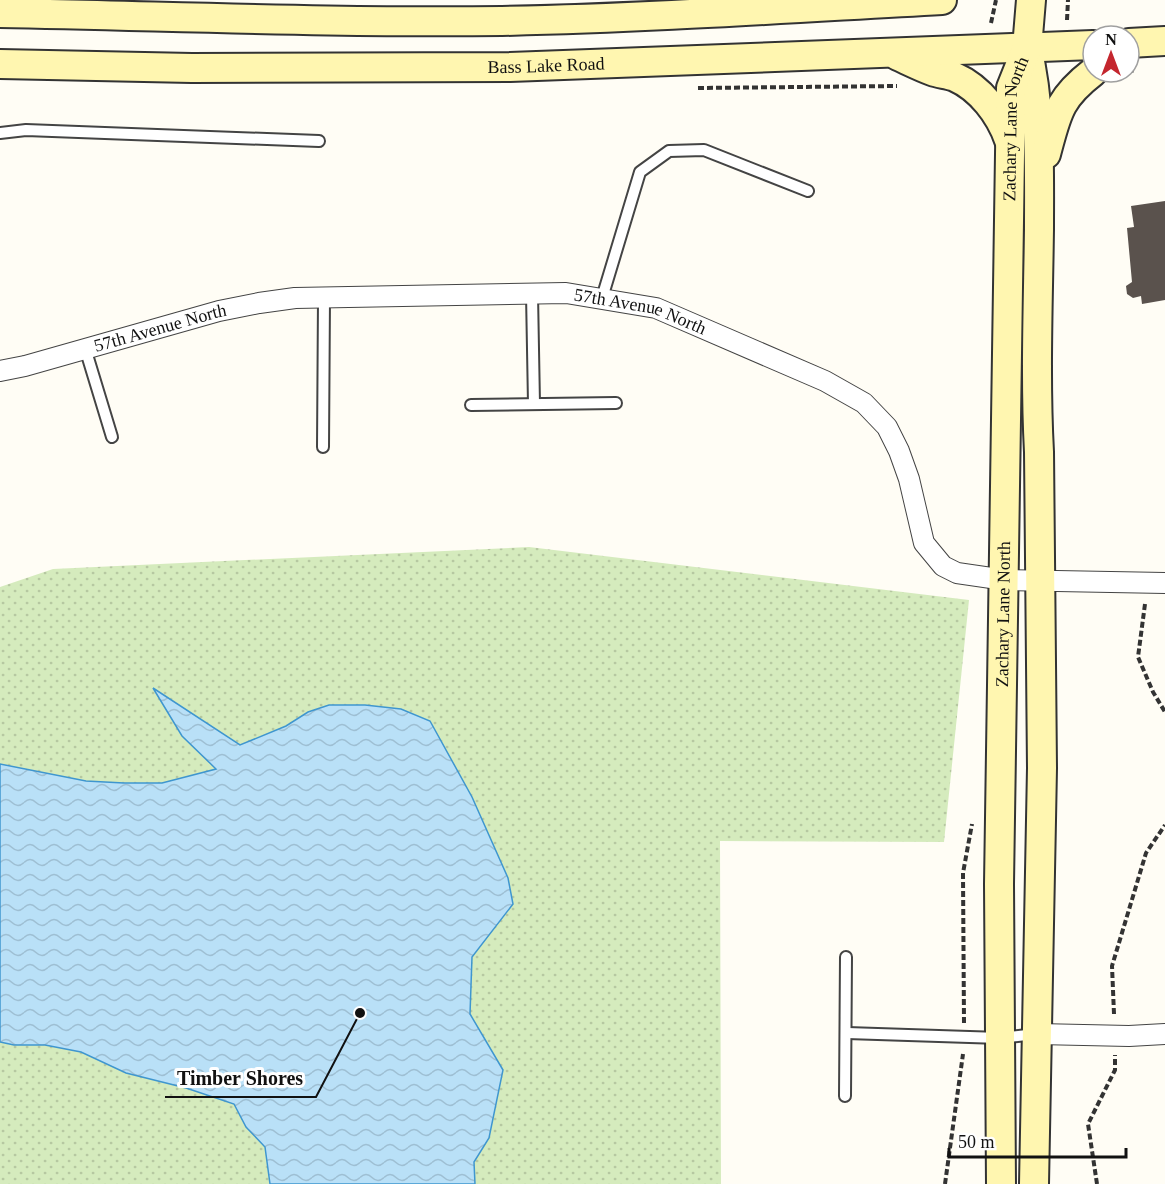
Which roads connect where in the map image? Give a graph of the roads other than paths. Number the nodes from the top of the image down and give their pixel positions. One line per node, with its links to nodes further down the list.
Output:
1 (942, 0): 3 (street)
2 (1031, 0): 5 (street, Zachary Lane North)
3 (0, 13)
4 (1081, 46): 5 (street, Bass Lake Road)
5 (1027, 48): 6 (street, Bass Lake Road); 11 (street, Zachary Lane North); 12 (street, Zachary Lane North)
6 (890, 53): 7 (street, Bass Lake Road); 11 (street)
7 (0, 64)
8 (1081, 83): 12 (street)
9 (0, 133): 10 (lane)
10 (319, 141)
11 (1011, 146): 24 (street, Zachary Lane North)
12 (1039, 176): 25 (street, Zachary Lane North)
13 (808, 191): 16 (lane)
14 (532, 294): 15 (street, 57th Avenue North); 16 (street, 57th Avenue North); 20 (lane)
15 (324, 298): 17 (street, 57th Avenue North); 23 (lane)
16 (602, 298): 24 (street, 57th Avenue North)
17 (84, 348): 18 (street, 57th Avenue North); 22 (lane)
18 (0, 371)
19 (616, 403): 20 (lane)
20 (534, 404): 21 (lane)
21 (471, 405)
22 (112, 437)
23 (323, 447)
24 (1005, 580): 25 (street, 57th Avenue North); 31 (street, Zachary Lane North)
25 (1039, 580): 26 (street, 57th Avenue North); 29 (street, Zachary Lane North)
26 (1157, 583)
27 (846, 957): 28 (lane)
28 (847, 1033): 31 (lane); 32 (lane)
29 (1038, 1034): 30 (street); 31 (lane); 34 (street, Zachary Lane North)
30 (1165, 1034)
31 (1000, 1038): 33 (street, Zachary Lane North)
32 (845, 1096)
33 (1001, 1184)
34 (1034, 1184)

